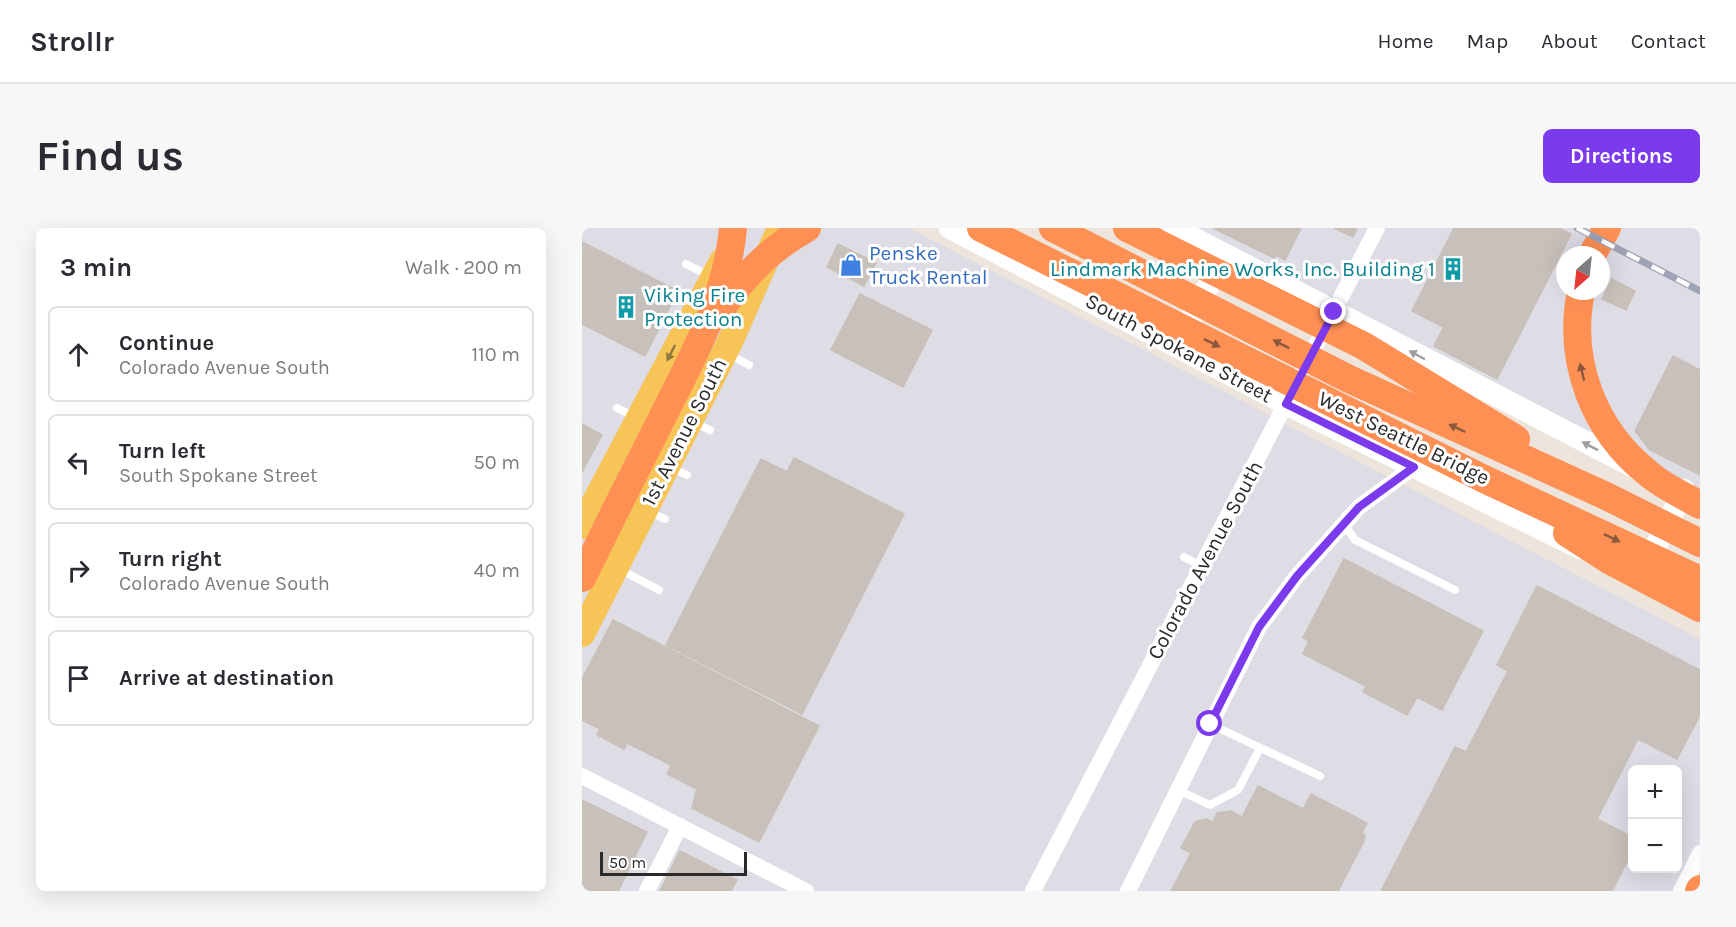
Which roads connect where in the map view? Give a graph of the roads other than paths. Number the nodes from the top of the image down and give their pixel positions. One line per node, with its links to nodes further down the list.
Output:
1 (733, 228): 18 (highway)
2 (740, 228): 15 (main road)
3 (780, 228): 20 (main road, 1st Avenue South)
4 (807, 228): 18 (highway)
5 (950, 228): 19 (main road, South Spokane Street)
6 (1053, 228): 26 (highway, West Seattle Bridge, one-way to 6)
7 (1127, 228): 26 (highway)
8 (1174, 228): 13 (main road)
9 (1377, 228): 17 (street, Colorado Avenue South)
10 (1607, 228): 12 (highway)
11 (982, 230): 25 (highway, West Seattle Bridge, one-way to 25)
12 (1597, 246)
13 (1225, 254): 17 (main road); 19 (main road)
14 (686, 264): 15 (lane)
15 (712, 278): 30 (main road, one-way to 30)
16 (1580, 300): 27 (highway, one-way to 16)
17 (1334, 312): 22 (street, Colorado Avenue South); 23 (main road, one-way to 17)
18 (705, 331): 28 (highway)
19 (1174, 351): 22 (main road, South Spokane Street)
20 (725, 352): 21 (lane); 28 (main road, 1st Avenue South)
21 (749, 365)
22 (1286, 404): 24 (main road, South Spokane Street); 33 (street, Colorado Avenue South)
23 (1519, 409): 25 (main road); 27 (main road, one-way to 23)
24 (1414, 467): 25 (main road, South Spokane Street); 29 (street)
25 (1478, 487): 36 (main road, South Spokane Street); 37 (highway, West Seattle Bridge, one-way to 37); 40 (highway)
26 (1606, 496): 31 (highway, West Seattle Bridge)
27 (1694, 498): 36 (main road)
28 (645, 506): 34 (main road, 1st Avenue South); 35 (highway)
29 (1344, 524): 39 (lane); 42 (street)
30 (582, 526)
31 (1700, 543)
32 (1184, 557): 33 (lane)
33 (1201, 566): 51 (street, Colorado Avenue South)
34 (616, 567): 38 (lane); 41 (main road, 1st Avenue South)
35 (582, 578)
36 (1640, 578): 40 (main road, South Spokane Street)
37 (1700, 580)
38 (659, 590)
39 (1455, 590)
40 (1700, 607)
41 (582, 634)
42 (1210, 724): 43 (lane); 46 (street)
43 (1260, 748): 45 (lane); 46 (lane)
44 (582, 776): 47 (street)
45 (1320, 776)
46 (1178, 790): 52 (street)
47 (680, 826): 49 (street); 50 (street)
48 (1700, 853): 53 (street)
49 (647, 891)
50 (807, 891)
51 (1033, 891)
52 (1128, 891)
53 (1681, 891)

